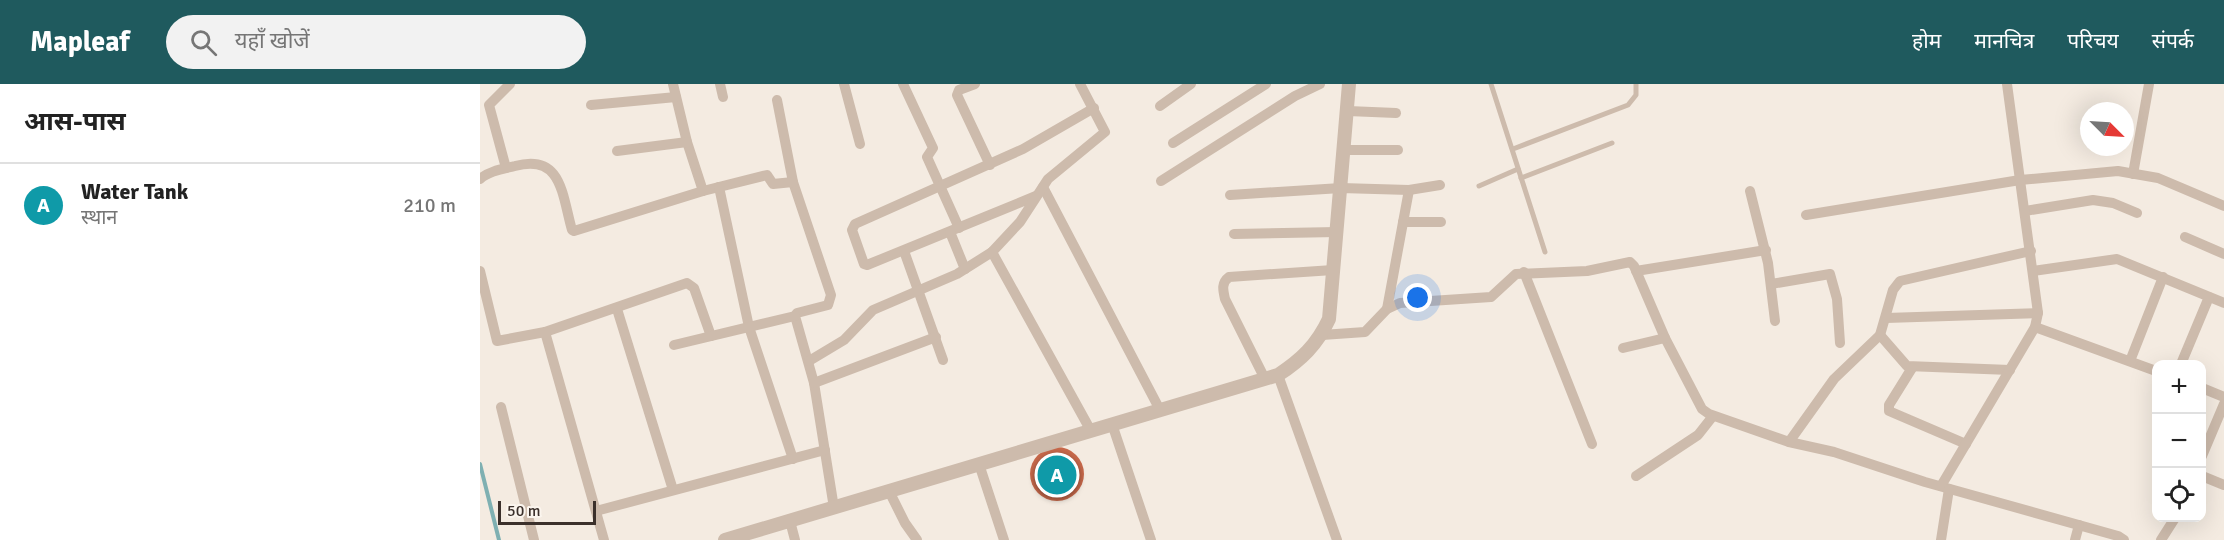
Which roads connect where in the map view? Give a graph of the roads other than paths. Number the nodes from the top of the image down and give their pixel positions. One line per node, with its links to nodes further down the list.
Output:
1 (510, 84): 33 (street)
2 (673, 84): 16 (street)
3 (720, 84): 17 (street)
4 (844, 84): 27 (street)
5 (903, 84): 44 (street)
6 (975, 84): 32 (street)
7 (1080, 84): 21 (street)
8 (1191, 84): 20 (street)
9 (1266, 84): 25 (street)
10 (1320, 84): 39 (street)
11 (1349, 84): 22 (street)
12 (1491, 84): 28 (lane)
13 (1636, 84): 28 (lane)
14 (2007, 84): 38 (street)
15 (2149, 84): 35 (street)
16 (676, 97): 19 (street); 24 (street)
17 (723, 97)
18 (777, 100): 40 (street)
19 (591, 105)
20 (1160, 106)
21 (1094, 108): 32 (street); 49 (street)
22 (1348, 111): 23 (street); 29 (street)
23 (1396, 113)
24 (687, 142): 31 (street); 47 (street)
25 (1173, 143)
26 (1612, 143): 36 (lane)
27 (860, 144)
28 (1513, 149): 34 (lane)
29 (1344, 150): 30 (street); 45 (street)
30 (1398, 150)
31 (617, 151)
32 (990, 165): 44 (street)
33 (506, 168): 37 (street); 47 (street)
34 (1518, 169): 36 (lane); 42 (lane)
35 (2133, 174): 38 (street); 51 (street)
36 (1521, 178): 65 (lane)
37 (480, 179)
38 (2020, 180): 52 (street); 54 (street)
39 (1161, 181)
40 (793, 182): 43 (street); 81 (street)
41 (1440, 185): 46 (street)
42 (1479, 186)
43 (719, 187): 47 (street); 84 (street)
44 (942, 188): 57 (street); 62 (street)
45 (1341, 188): 46 (street); 50 (street); 58 (street)
46 (1409, 190): 55 (street)
47 (703, 191)
48 (1750, 191): 61 (street)
49 (1039, 192): 57 (street); 64 (street); 108 (street)
50 (1230, 195)
51 (2224, 206)
52 (2025, 211): 53 (street); 63 (street)
53 (2137, 213)
54 (1806, 215)
55 (1403, 222): 56 (street); 79 (street)
56 (1441, 222)
57 (955, 230): 62 (street); 67 (street)
58 (1337, 232): 59 (street); 68 (street)
59 (1234, 234)
60 (2185, 237): 66 (street)
61 (1766, 250): 70 (street); 74 (street)
62 (904, 251): 75 (street)
63 (2031, 251): 71 (street); 82 (street)
64 (992, 252): 67 (street); 111 (street)
65 (1545, 252)
66 (2224, 254)
67 (965, 269): 75 (street)
68 (1333, 270): 87 (street); 102 (street)
69 (480, 271): 86 (street)
70 (1636, 271): 72 (street); 91 (street)
71 (2033, 271): 73 (street); 80 (street)
72 (1524, 272): 79 (street); 113 (street)
73 (2163, 277): 76 (street); 98 (street)
74 (1771, 284): 83 (street); 92 (street)
75 (920, 290): 90 (street); 97 (street)
76 (2209, 297): 77 (street); 96 (street)
77 (2224, 303)
78 (617, 309): 86 (street); 89 (street); 123 (street)
79 (1387, 309): 87 (street)
80 (2038, 312): 82 (street); 85 (street)
81 (795, 316): 84 (street); 97 (street)
82 (1886, 318): 88 (street)
83 (1775, 321)
84 (749, 327): 89 (street); 117 (street)
85 (2035, 327): 98 (street); 101 (street)
86 (545, 332): 126 (street)
87 (1322, 334): 102 (street)
88 (1880, 335): 99 (street); 112 (street)
89 (711, 336): 93 (street)
90 (936, 337): 95 (street); 103 (street)
91 (1665, 338): 94 (street); 109 (street)
92 (1840, 343)
93 (674, 345)
94 (1623, 348)
95 (943, 360)
96 (2183, 360)
97 (809, 361): 103 (street)
98 (2130, 361): 100 (street)
99 (1912, 368): 101 (street); 114 (street)
100 (2152, 369)
101 (2010, 370): 114 (street)
102 (1271, 377): 108 (street); 137 (street)
103 (814, 383): 116 (street)
104 (2206, 390): 105 (street)
105 (2224, 397)
106 (2224, 404): 115 (street)
107 (501, 407): 131 (street)
108 (1160, 410): 110 (street)
109 (1713, 416): 112 (street); 119 (street)
110 (1112, 424): 111 (street); 130 (street)
111 (1091, 431): 118 (street)
112 (1789, 442): 122 (street)
113 (1592, 444)
114 (1966, 444): 122 (street)
115 (2206, 447)
116 (825, 450): 117 (street); 125 (street)
117 (793, 459): 123 (street)
118 (979, 464): 124 (street); 136 (street)
119 (1636, 476)
120 (2206, 478): 121 (street)
121 (2224, 485)
122 (1945, 488): 129 (street); 138 (street)
123 (673, 490): 126 (street)
124 (889, 491): 125 (street); 135 (street)
125 (834, 508): 127 (street)
126 (596, 511): 132 (street)
127 (790, 520): 133 (street); 134 (street)
128 (2172, 522): 141 (street)
129 (2079, 525): 139 (street); 140 (street)
130 (1147, 539)
131 (534, 540)
132 (604, 540)
133 (725, 540)
134 (795, 540)
135 (917, 540)
136 (1004, 540)
137 (1337, 540)
138 (1941, 540)
139 (2075, 540)
140 (2124, 540)
141 (2161, 540)

